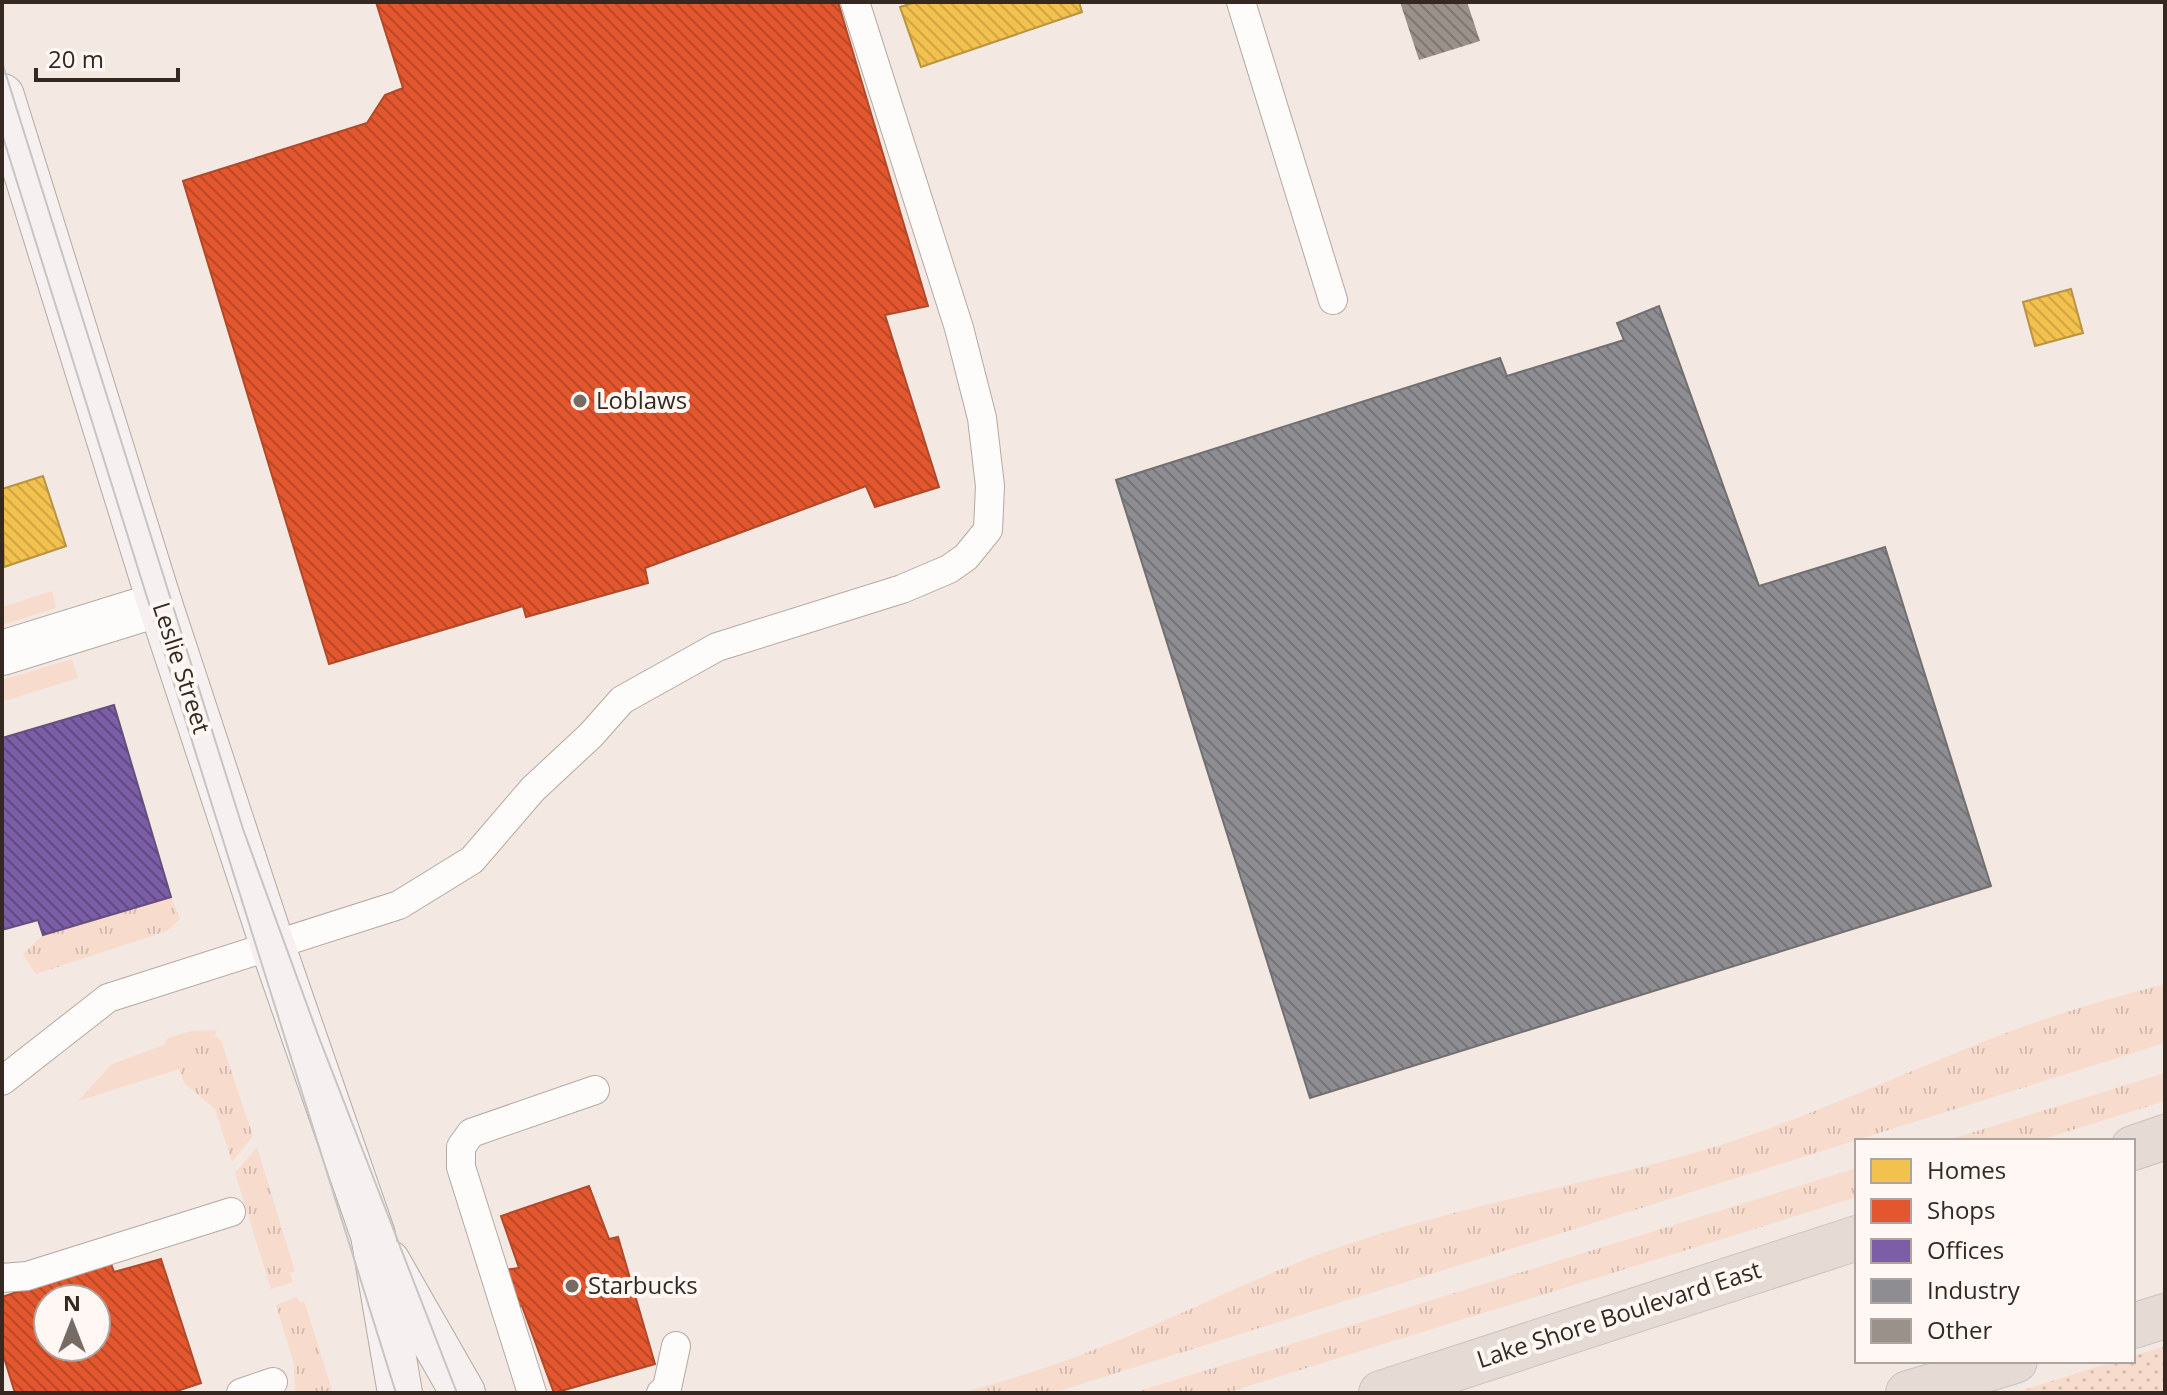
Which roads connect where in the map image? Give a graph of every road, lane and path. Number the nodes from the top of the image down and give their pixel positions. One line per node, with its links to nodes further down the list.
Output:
1 (855, 2): 8 (lane)
2 (1241, 2): 5 (lane)
3 (2, 96): 4 (main road, Leslie Street)
4 (12, 162): 6 (main road, Leslie Street)
5 (1333, 300)
6 (160, 604): 7 (street); 8 (main road, Leslie Street)
7 (2, 653)
8 (272, 944): 9 (lane); 14 (main road, Leslie Street)
9 (2, 1081)
10 (595, 1090): 25 (lane)
11 (2165, 1137): 12 (highway)
12 (2135, 1147)
13 (231, 1212): 16 (lane)
14 (373, 1235): 23 (main road, Leslie Street); 24 (main road, Leslie Street)
15 (1855, 1239): 27 (highway, Lake Shore Boulevard East)
16 (2, 1278)
17 (2165, 1316): 18 (highway)
18 (2135, 1325)
19 (676, 1346): 26 (lane)
20 (2008, 1363): 28 (highway)
21 (273, 1382): 22 (lane)
22 (241, 1393)
23 (400, 1393)
24 (463, 1393)
25 (532, 1393)
26 (661, 1393)
27 (1381, 1393)
28 (1908, 1393)

